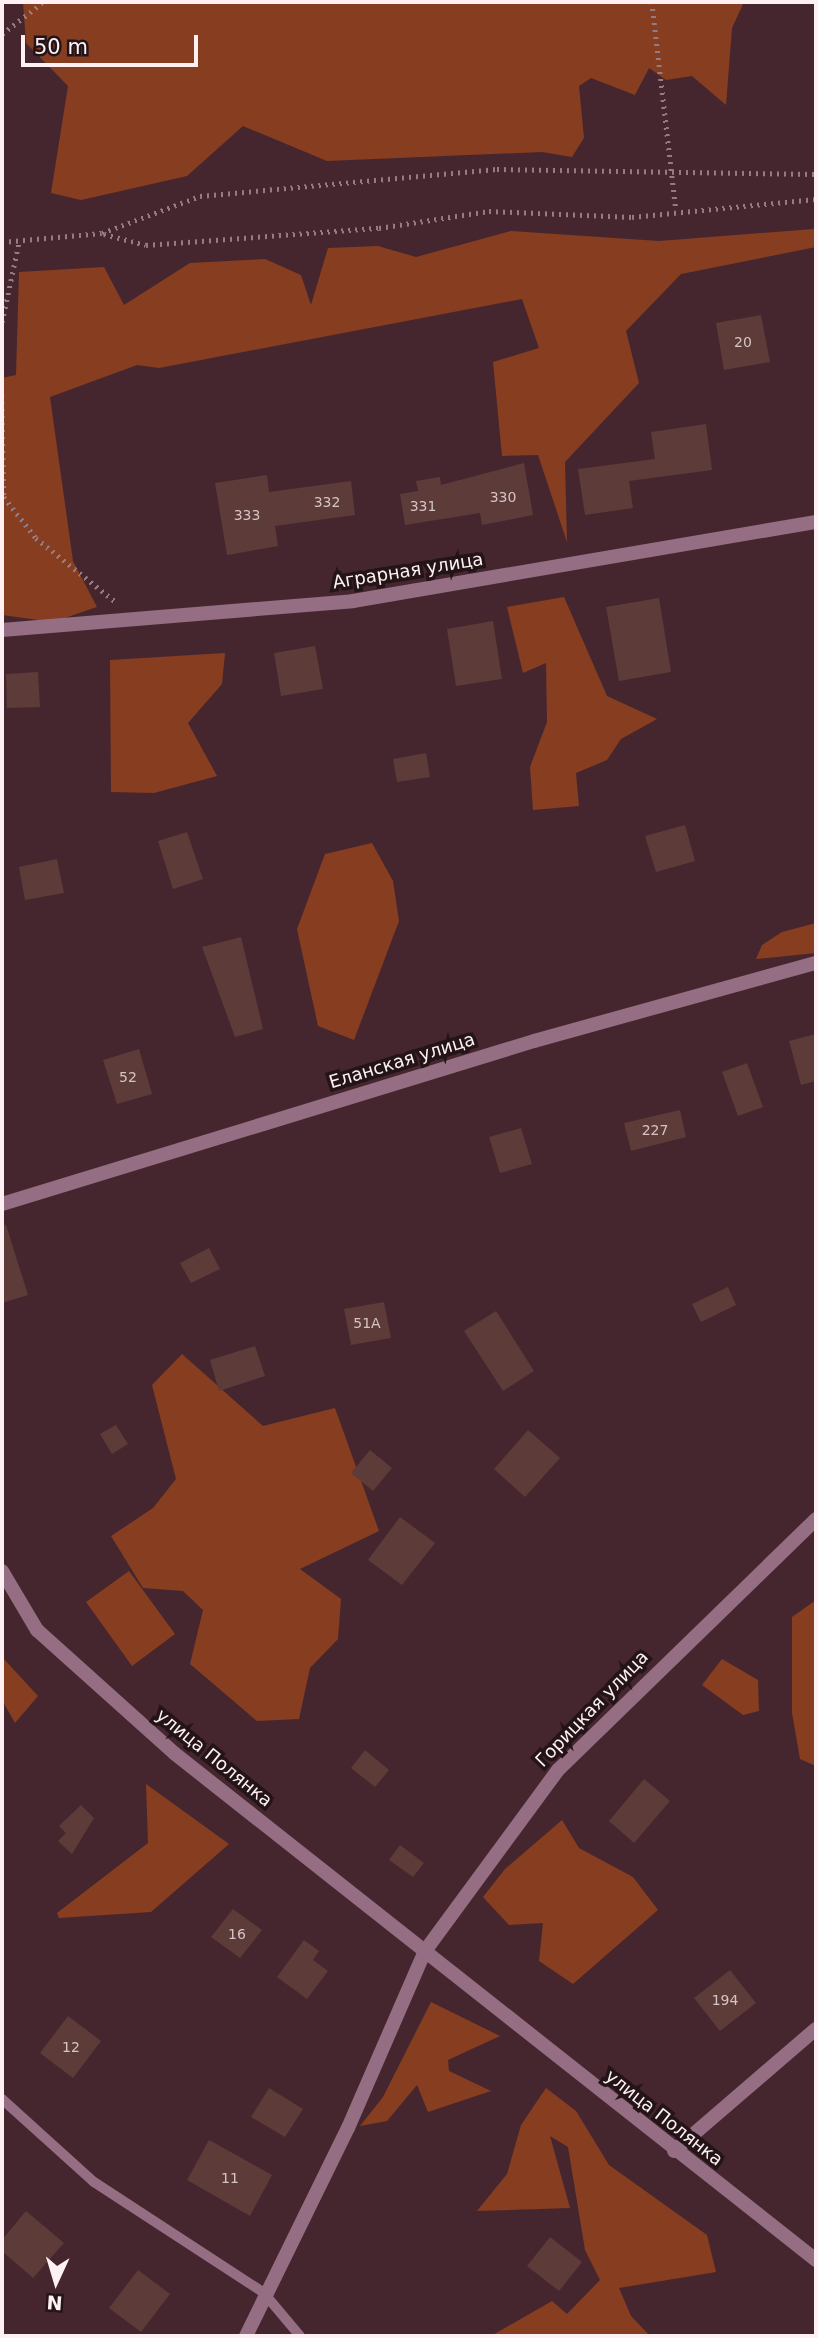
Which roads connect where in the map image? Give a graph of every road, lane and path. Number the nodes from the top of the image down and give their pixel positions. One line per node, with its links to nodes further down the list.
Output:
1 (43, 2): 3 (path)
2 (652, 2): 4 (path)
3 (2, 34)
4 (674, 171): 5 (path); 7 (path); 8 (path)
5 (816, 174)
6 (816, 199): 7 (path)
7 (676, 209): 8 (path)
8 (102, 233): 9 (path)
9 (19, 241): 10 (path); 11 (path)
10 (2, 242)
11 (2, 322)
12 (2, 394): 14 (path)
13 (816, 522): 14 (street, Аграрная улица)
14 (147, 621): 15 (street, Аграрная улица)
15 (2, 630)
16 (816, 963): 17 (street, Еланская улица)
17 (2, 1204)
18 (816, 1519): 20 (street, Горицкая улица)
19 (2, 1571): 20 (street, улица Полянка)
20 (425, 1951): 23 (street, улица Полянка); 25 (street)
21 (816, 2029): 23 (street)
22 (2, 2099): 25 (lane)
23 (674, 2151): 24 (street, улица Полянка)
24 (816, 2260)
25 (263, 2292): 26 (street); 27 (lane)
26 (246, 2336)
27 (300, 2336)

